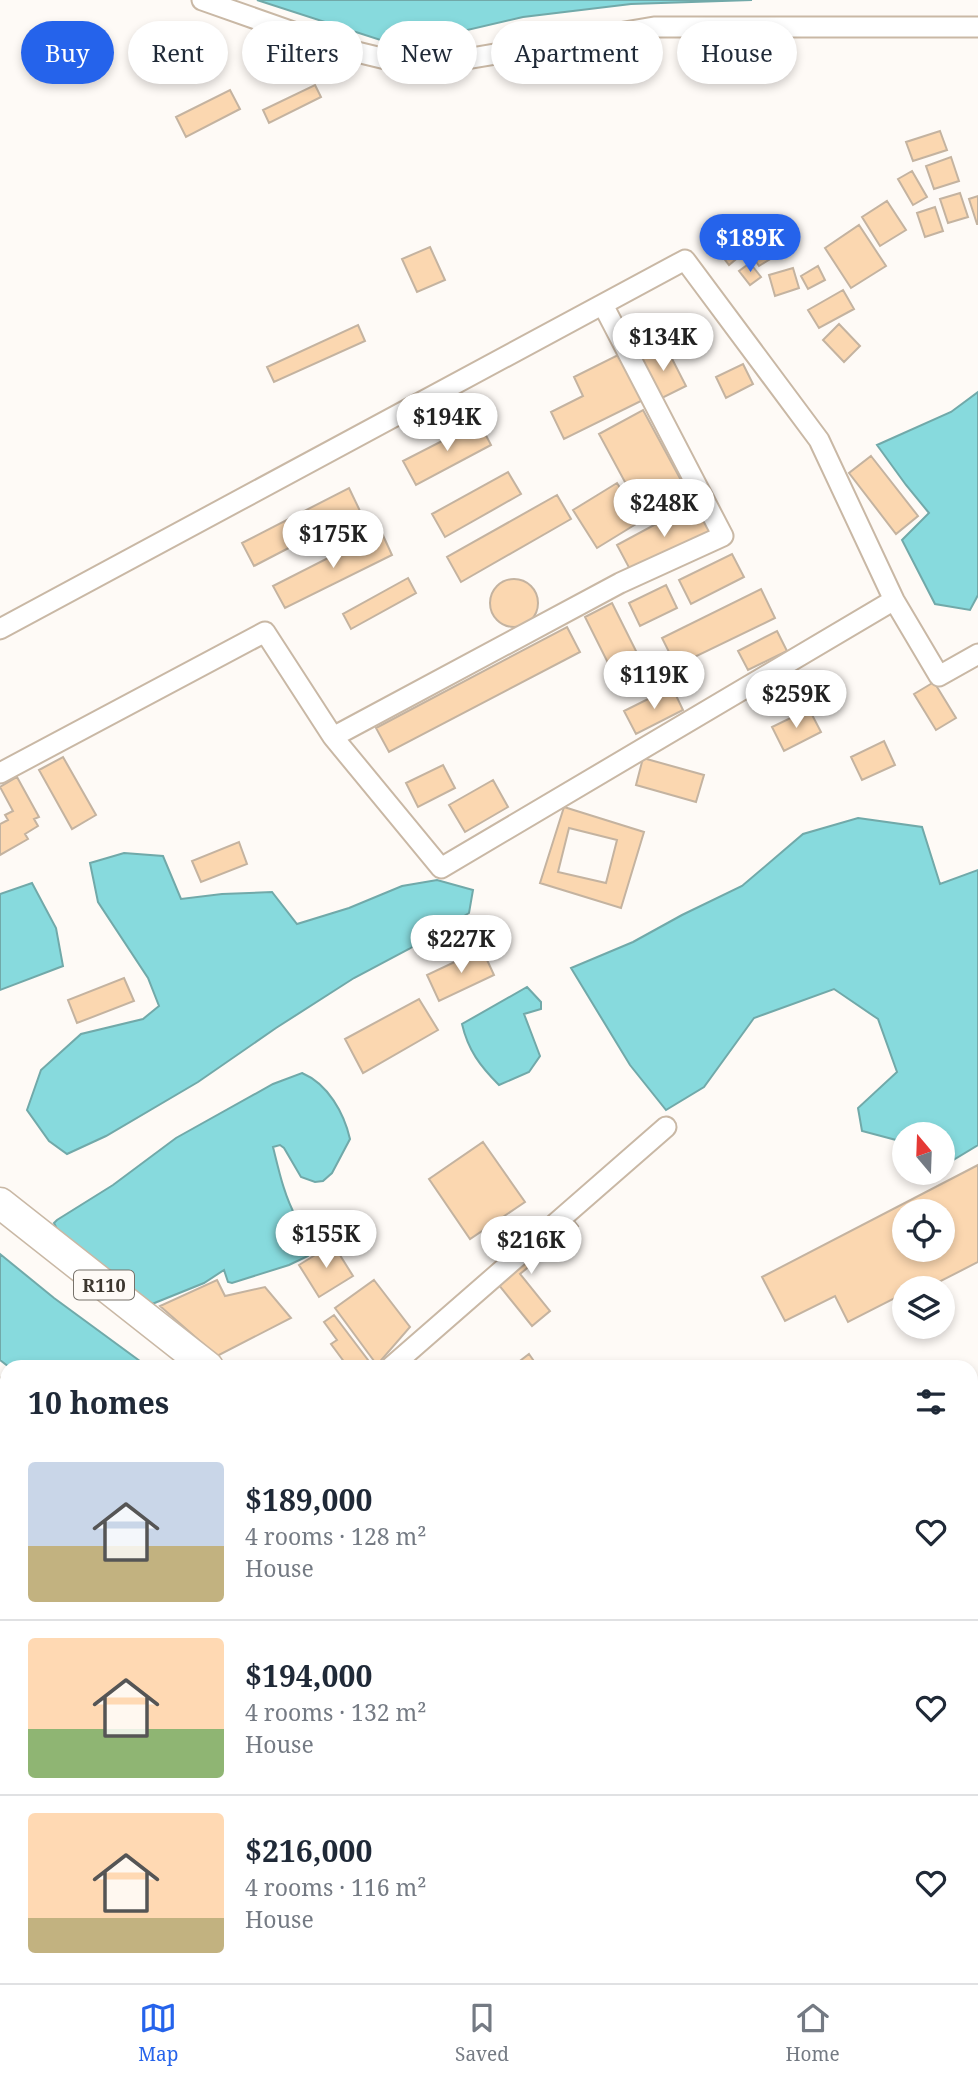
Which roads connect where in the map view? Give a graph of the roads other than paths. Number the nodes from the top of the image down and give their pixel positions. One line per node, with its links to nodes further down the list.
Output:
1 (202, 0): 2 (street)
2 (978, 27)
3 (603, 305): 4 (street); 5 (street); 7 (street)
4 (894, 600): 6 (street); 7 (street)
5 (0, 629)
6 (978, 654)
7 (333, 737): 8 (street)
8 (0, 773)
9 (666, 1126): 12 (street)
10 (0, 1203): 11 (main road, R110)
11 (199, 1360)
12 (399, 1360)

